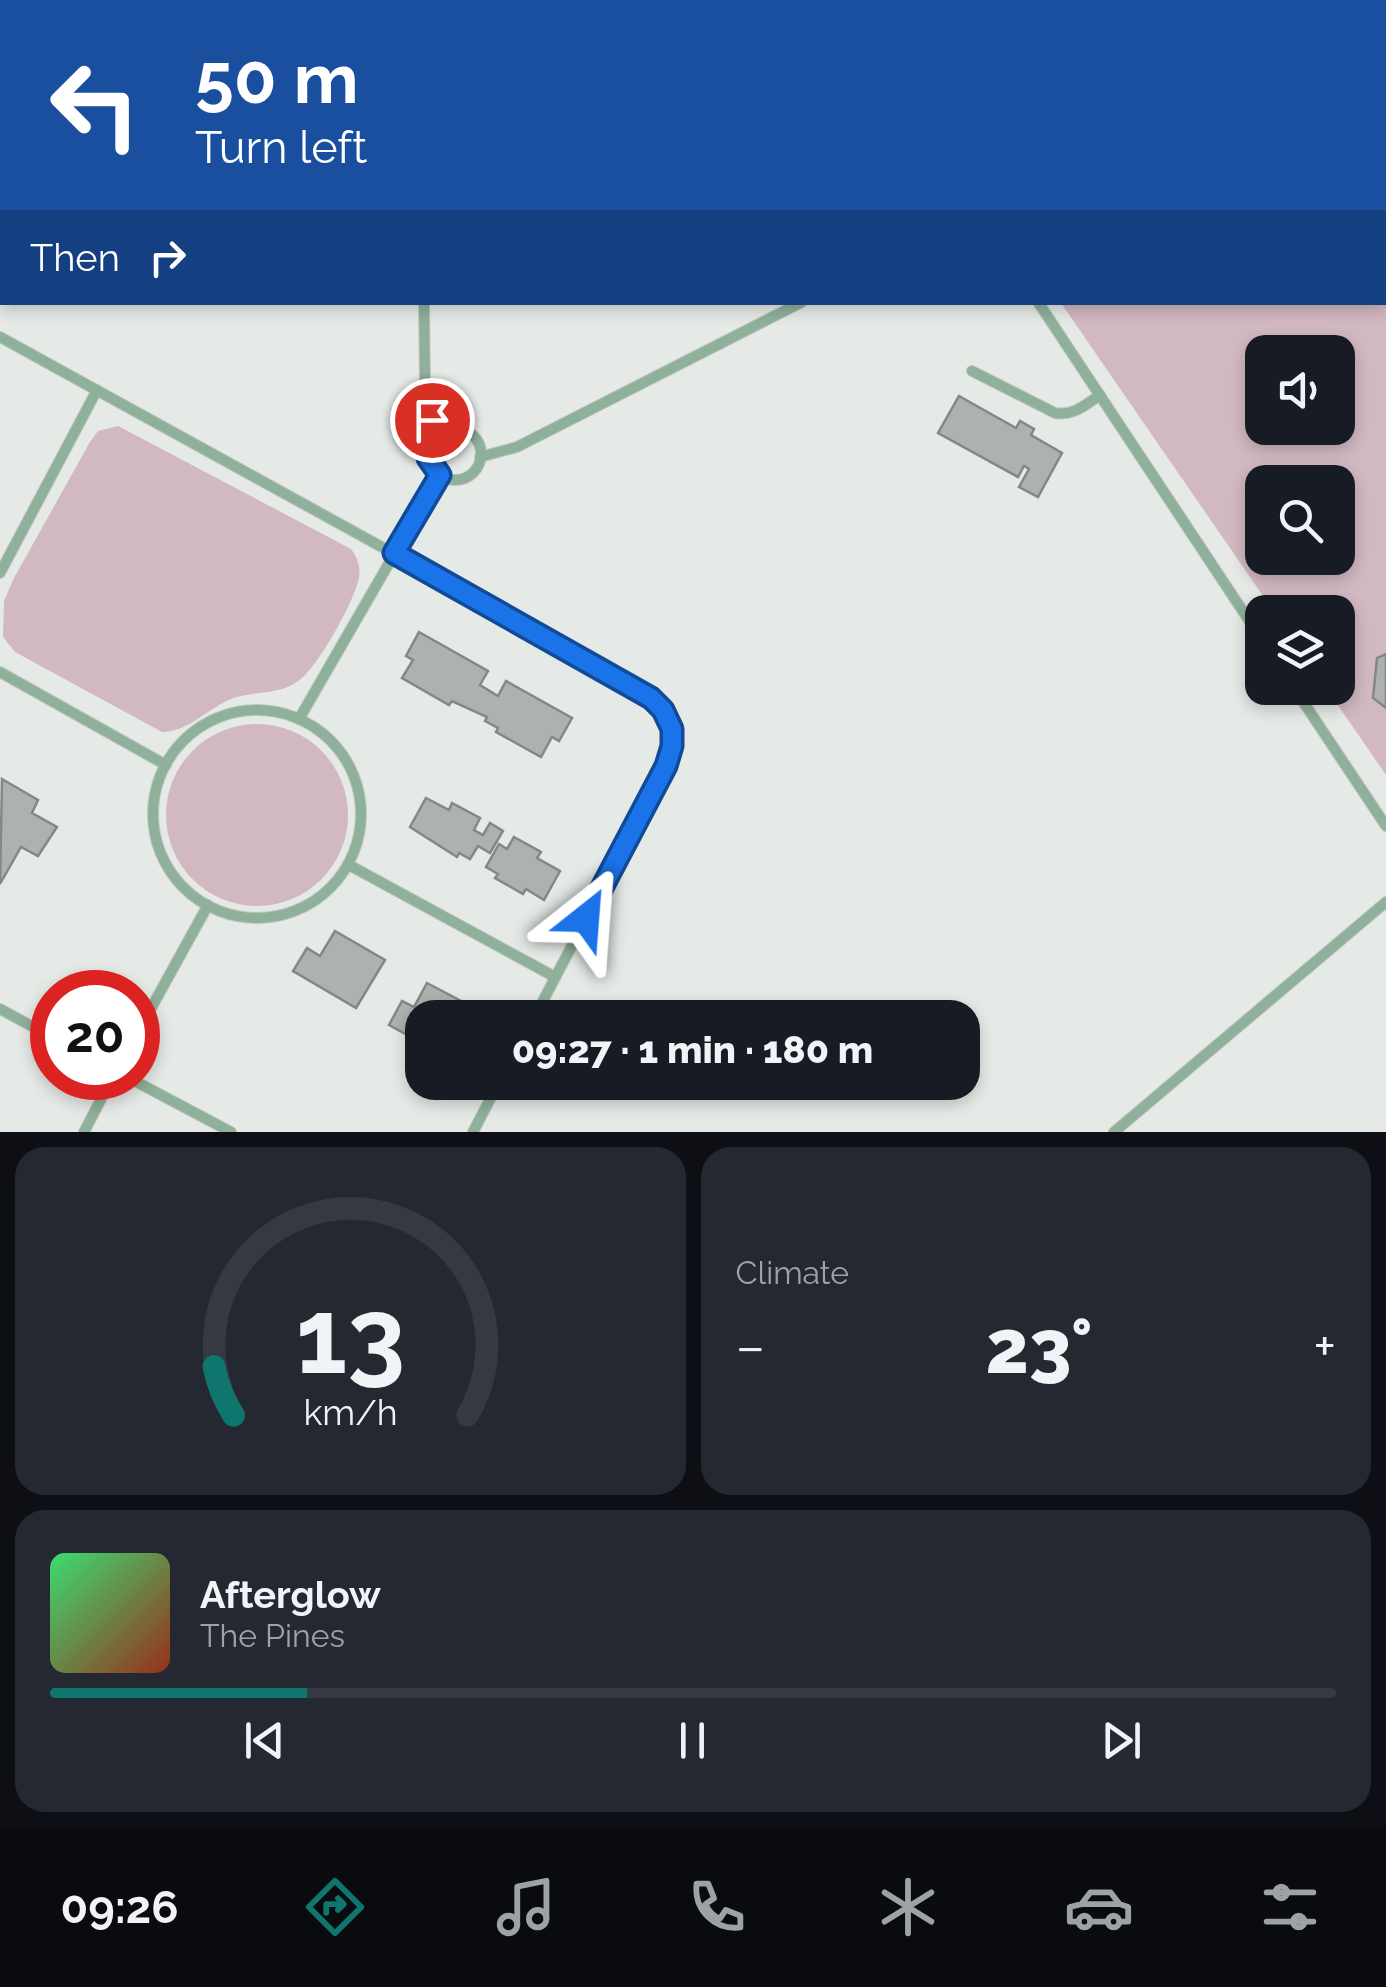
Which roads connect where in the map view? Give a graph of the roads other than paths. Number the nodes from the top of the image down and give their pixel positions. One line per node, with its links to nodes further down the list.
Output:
1 (424, 305): 8 (lane)
2 (796, 305): 9 (lane)
3 (1040, 305): 7 (lane)
4 (0, 337): 6 (lane)
5 (972, 371): 7 (lane)
6 (97, 390): 11 (lane); 12 (lane)
7 (1100, 394): 13 (lane)
8 (437, 434): 9 (lane); 10 (lane)
9 (480, 456): 10 (lane)
10 (440, 475): 11 (lane)
11 (394, 553): 16 (lane); 22 (lane)
12 (0, 573)
13 (1245, 614)
14 (0, 672): 17 (lane)
15 (1305, 705): 18 (lane)
16 (299, 719): 17 (lane); 19 (lane)
17 (166, 764): 21 (lane)
18 (1386, 826)
19 (349, 864): 21 (lane); 22 (lane)
20 (1386, 902): 33 (lane)
21 (208, 905): 23 (lane)
22 (555, 977): 24 (lane)
23 (160, 992)
24 (543, 1000)
25 (0, 1009): 26 (lane)
26 (30, 1025)
27 (160, 1094): 31 (lane)
28 (101, 1100): 30 (lane)
29 (490, 1100): 32 (lane)
30 (84, 1132)
31 (231, 1132)
32 (473, 1132)
33 (1114, 1132)

